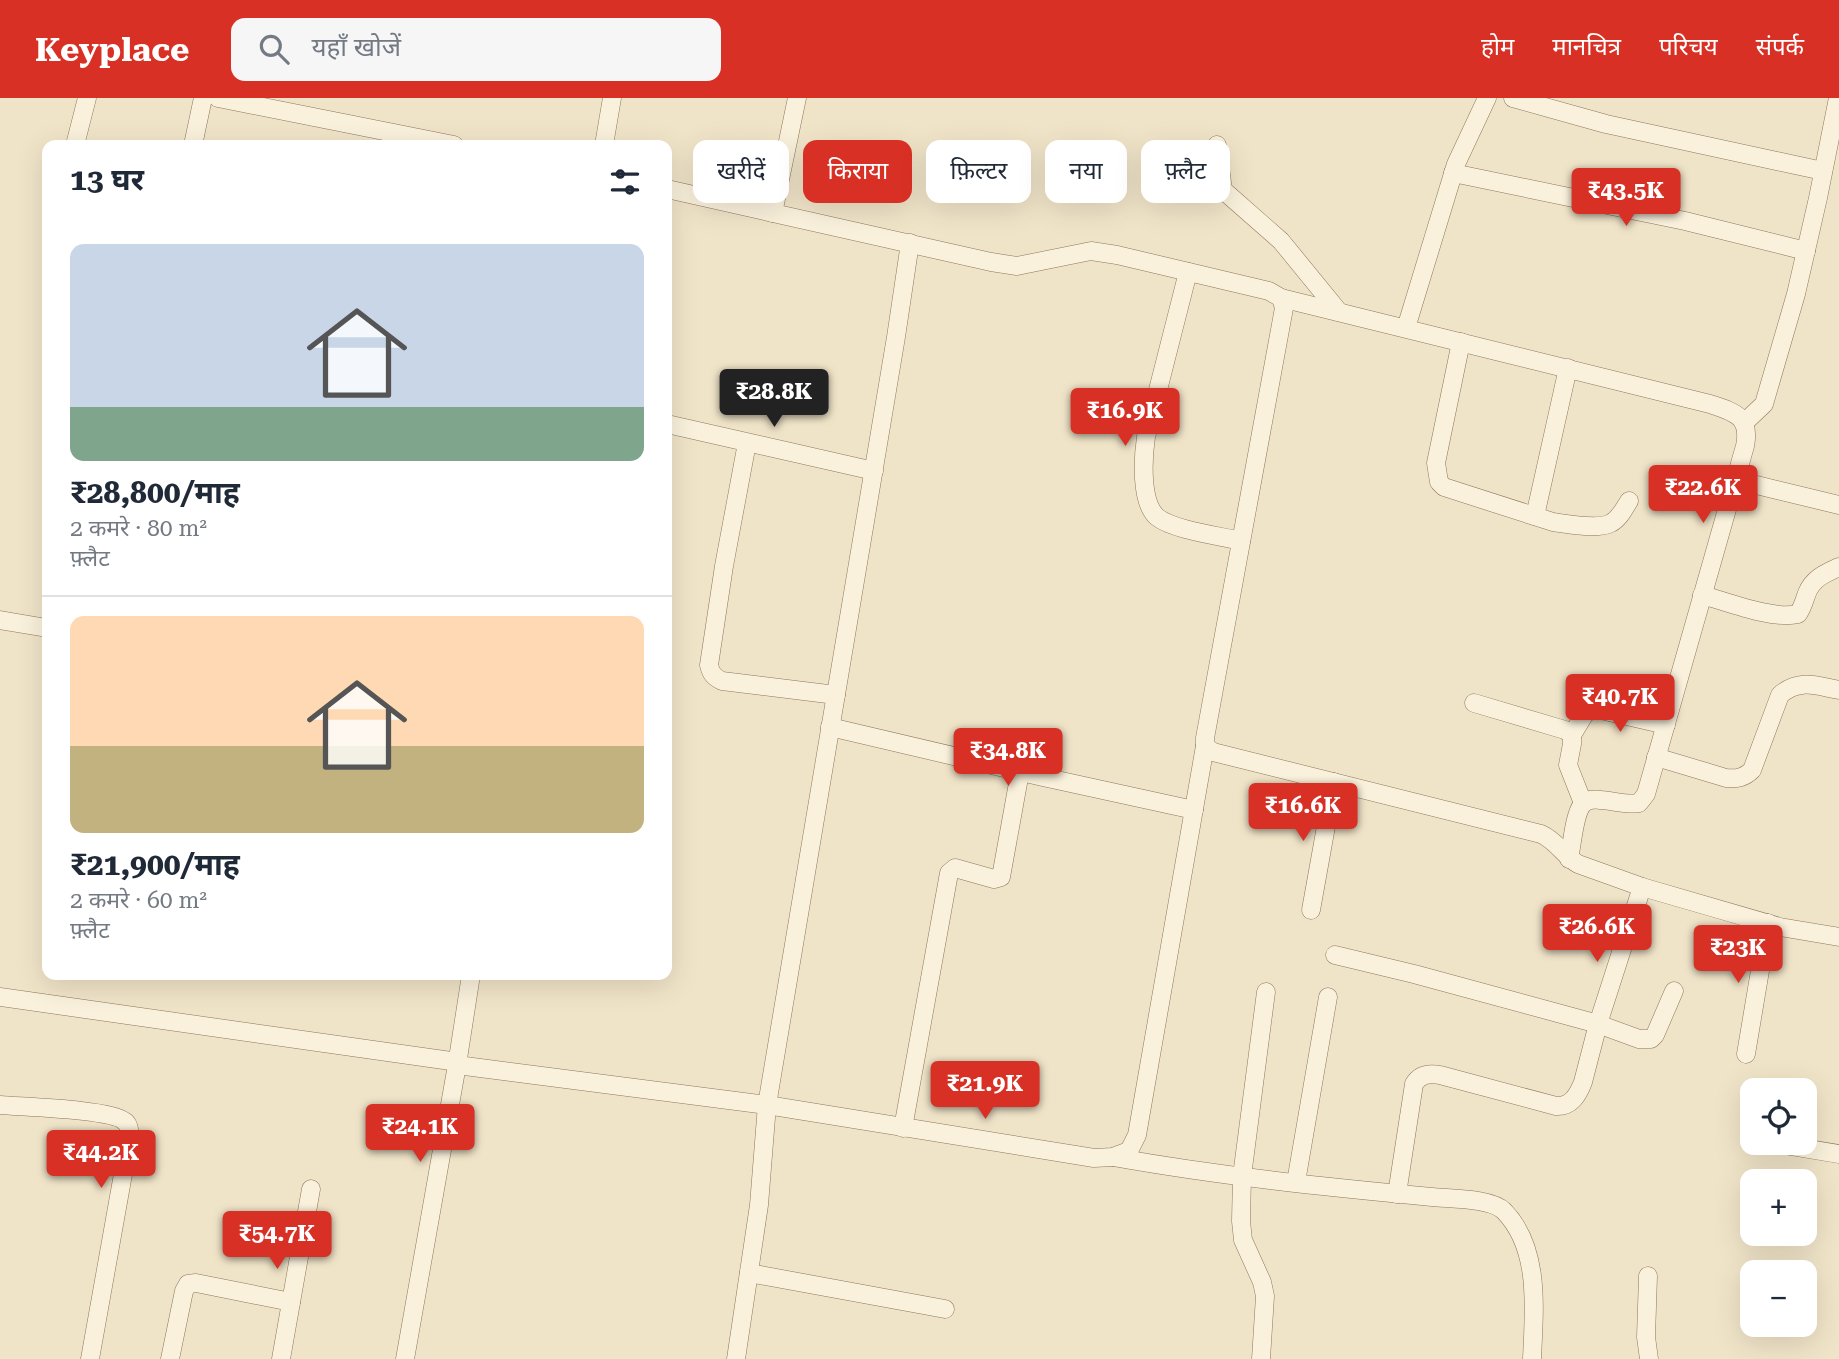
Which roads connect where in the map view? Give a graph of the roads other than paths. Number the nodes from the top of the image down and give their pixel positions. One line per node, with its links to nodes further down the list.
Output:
1 (87, 98): 9 (street)
2 (203, 98): 10 (street)
3 (218, 98): 11 (street)
4 (612, 98): 12 (street)
5 (797, 98): 17 (street)
6 (1487, 98): 14 (street)
7 (1513, 98): 13 (street)
8 (1838, 98): 13 (street)
9 (76, 140)
10 (194, 140)
11 (429, 140)
12 (605, 140)
13 (1823, 171): 19 (street)
14 (1453, 173): 19 (street); 23 (street)
15 (672, 190): 17 (street)
16 (1230, 196): 22 (street)
17 (773, 213): 18 (street)
18 (910, 243): 20 (street); 29 (street)
19 (1806, 251): 26 (street)
20 (1188, 272): 21 (street); 34 (street)
21 (1281, 298): 22 (street); 34 (street)
22 (1339, 312): 23 (street)
23 (1406, 328): 24 (street)
24 (1461, 342): 25 (street); 33 (street)
25 (1568, 368): 26 (street); 33 (street)
26 (1744, 423): 30 (street)
27 (672, 426): 28 (street)
28 (747, 443): 29 (street); 40 (street)
29 (874, 471): 40 (street)
30 (1735, 480): 32 (street); 36 (street)
31 (1629, 501): 33 (street)
32 (1839, 505)
33 (1535, 516)
34 (1241, 541): 45 (street)
35 (1839, 567): 36 (street)
36 (1702, 595): 42 (street)
37 (0, 620): 38 (street)
38 (42, 627)
39 (1839, 690): 46 (street)
40 (836, 695): 43 (street)
41 (1474, 703): 44 (street)
42 (1665, 725): 44 (street); 46 (street)
43 (830, 727): 47 (street); 66 (street)
44 (1572, 735): 49 (street)
45 (1205, 746): 48 (street); 50 (street)
46 (1656, 757): 49 (street)
47 (1020, 772): 50 (street); 67 (street)
48 (1334, 782): 51 (street); 53 (street)
49 (1583, 803): 51 (street)
50 (1194, 810): 70 (street)
51 (1569, 859): 52 (street)
52 (1642, 887): 54 (street); 62 (street)
53 (1311, 911)
54 (1769, 923): 55 (street); 63 (street)
55 (1839, 937)
56 (1335, 955): 62 (street)
57 (470, 980): 64 (street)
58 (1674, 991): 62 (street)
59 (1266, 992): 71 (street)
60 (0, 997): 64 (street)
61 (1328, 997): 72 (street)
62 (1598, 1024): 74 (street)
63 (1746, 1054)
64 (457, 1064): 66 (street); 82 (street)
65 (0, 1105): 79 (street)
66 (767, 1105): 67 (street); 75 (street)
67 (903, 1128): 70 (street)
68 (1817, 1150): 69 (street)
69 (1839, 1154)
70 (1113, 1157): 71 (street)
71 (1242, 1176): 72 (street); 84 (street)
72 (1296, 1182): 74 (street)
73 (311, 1189): 77 (street)
74 (1397, 1194): 85 (street)
75 (749, 1273): 78 (street); 83 (street)
76 (1648, 1276): 86 (street)
77 (291, 1302): 80 (street); 81 (street)
78 (945, 1309)
79 (90, 1359)
80 (170, 1359)
81 (281, 1359)
82 (405, 1359)
83 (736, 1359)
84 (1261, 1359)
85 (1532, 1359)
86 (1649, 1359)

